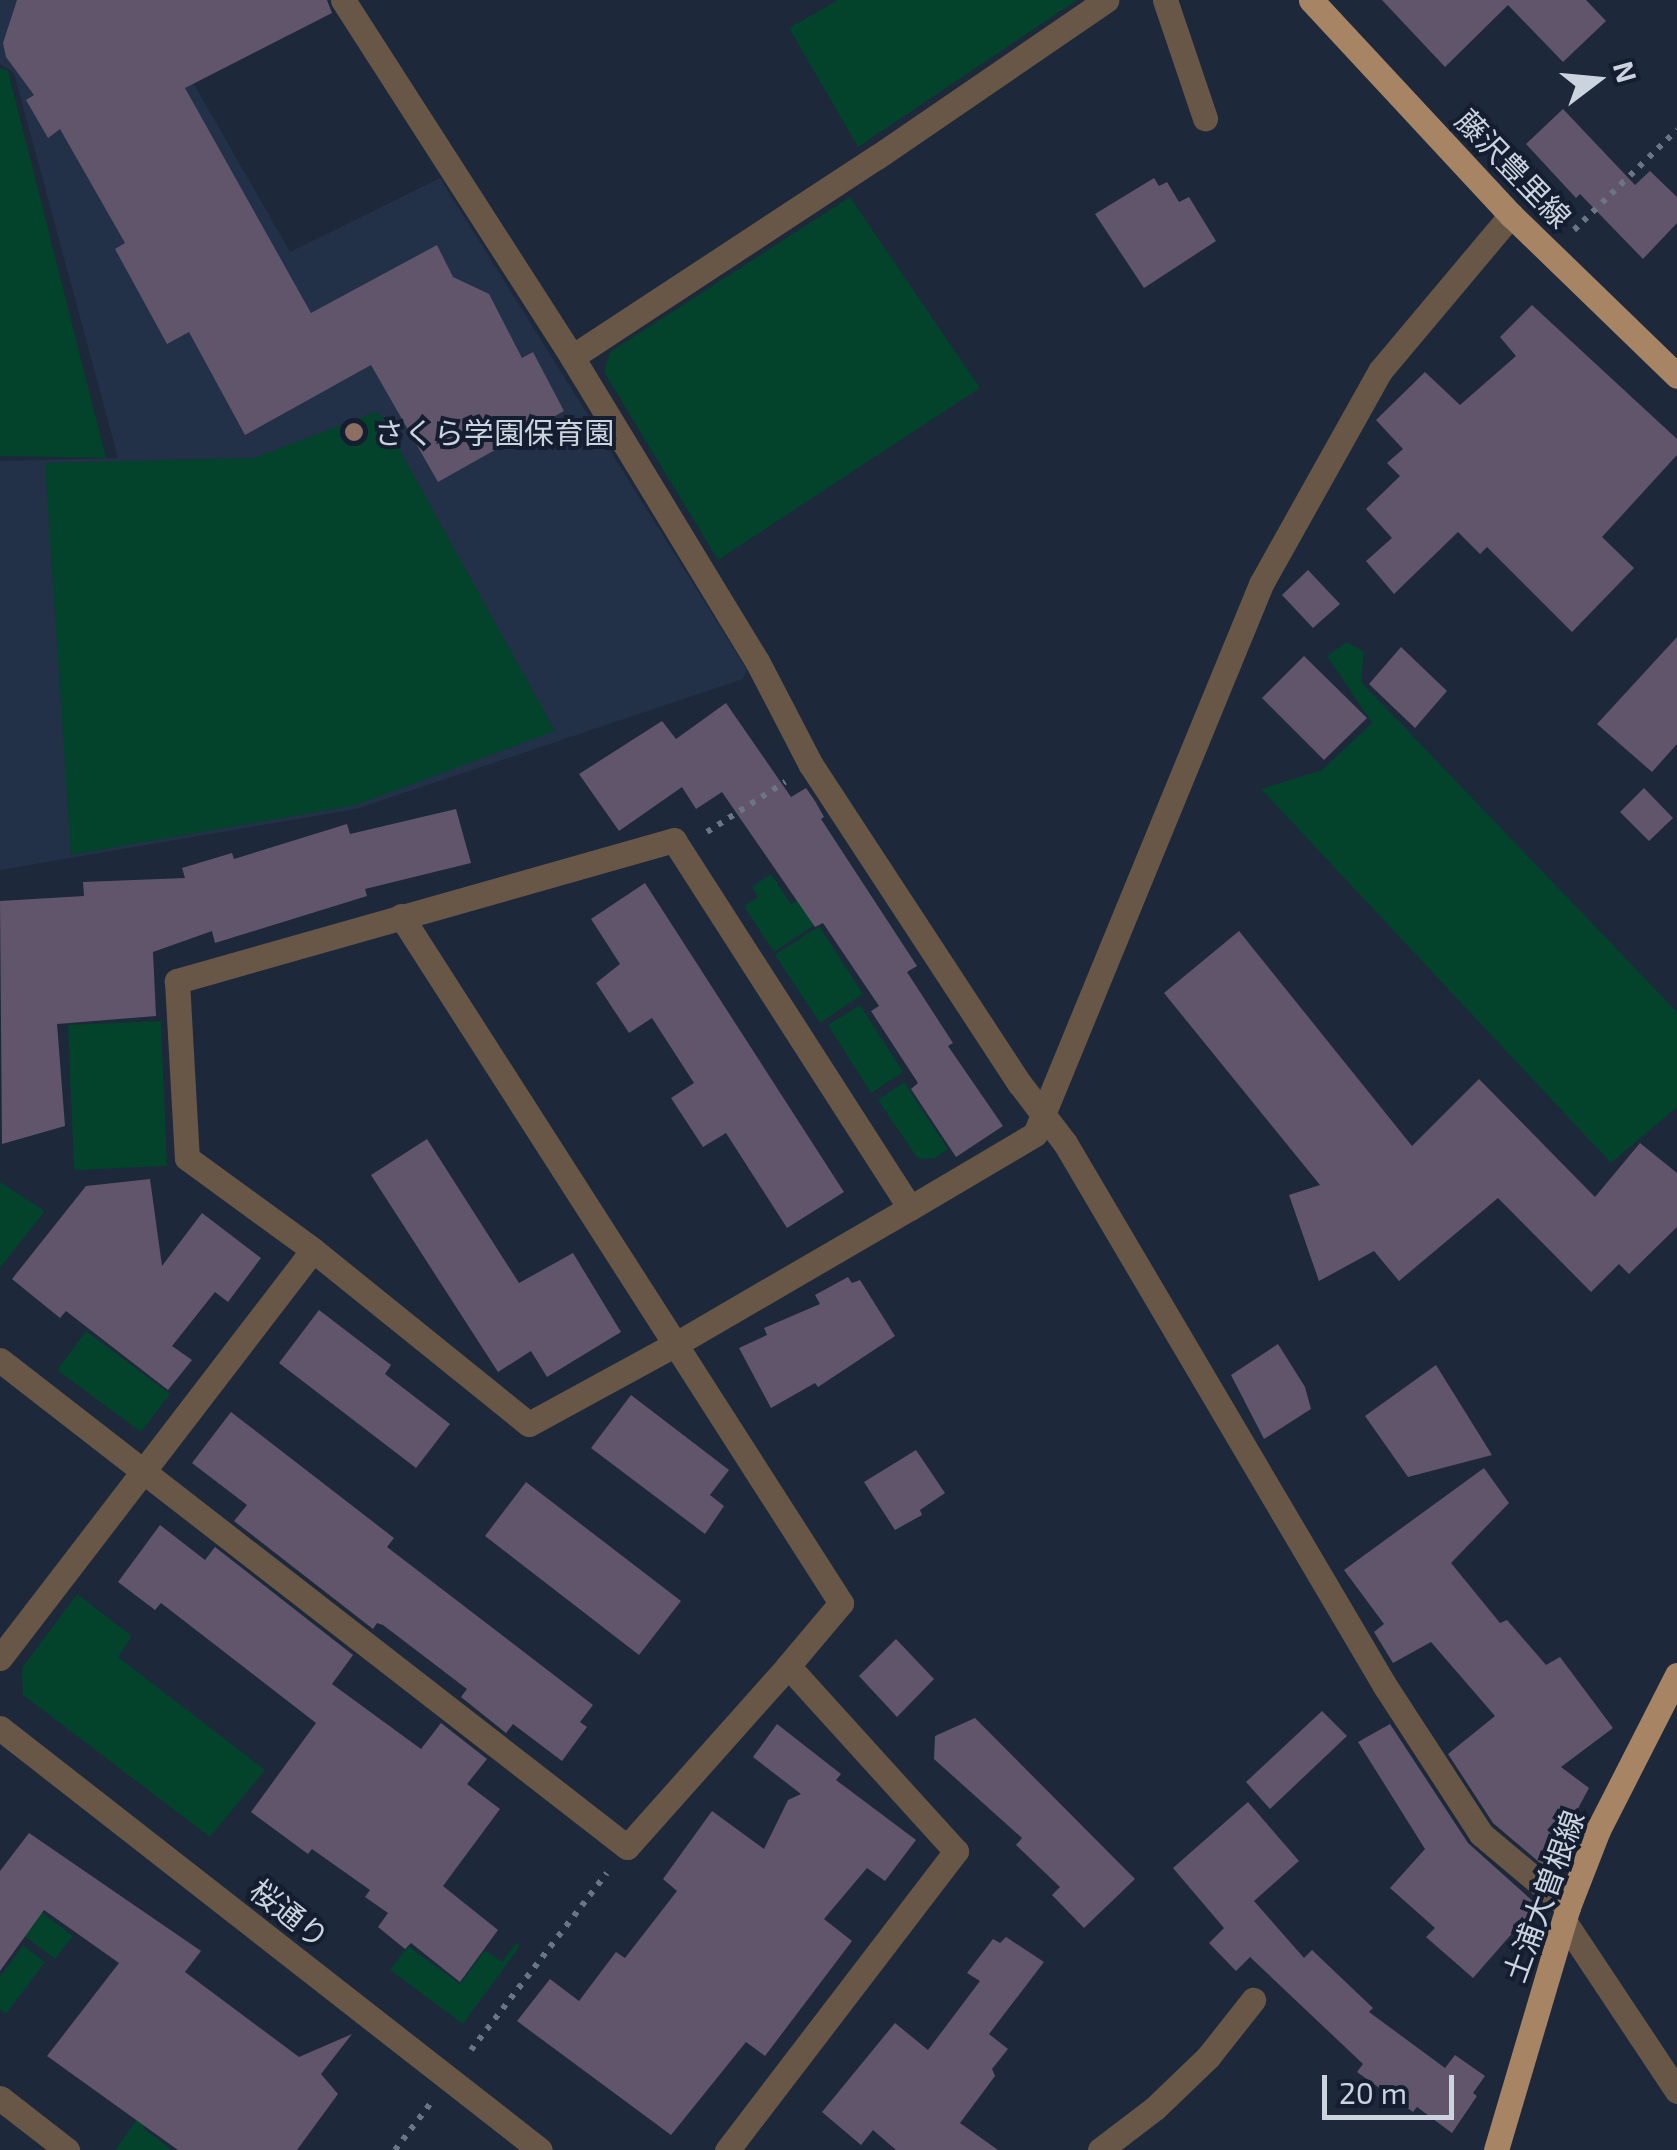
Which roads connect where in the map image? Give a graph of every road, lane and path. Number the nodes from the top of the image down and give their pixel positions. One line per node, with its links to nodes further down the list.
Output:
1 (343, 0): 9 (street)
2 (1106, 0): 9 (street)
3 (1166, 0): 5 (street)
4 (1311, 0): 7 (main road, 藤沢豊里線)
5 (1205, 118)
6 (1677, 130): 8 (path)
7 (1511, 215): 8 (main road, 藤沢豊里線); 14 (street)
8 (1550, 253): 10 (main road, 藤沢豊里線)
9 (572, 357): 11 (street)
10 (1677, 376)
11 (811, 766): 12 (path); 14 (street)
12 (680, 849): 13 (street); 15 (street)
13 (401, 916): 16 (street); 17 (street)
14 (1046, 1116): 15 (street); 25 (street)
15 (910, 1208): 17 (street)
16 (313, 1250): 17 (street); 19 (street)
17 (676, 1344): 21 (street)
18 (0, 1360): 19 (street)
19 (145, 1472): 20 (street); 24 (street)
20 (0, 1658)
21 (788, 1666): 24 (street); 34 (street)
22 (1677, 1675): 25 (main road, 土浦大曽根線)
23 (0, 1728): 33 (street, 桜通り)
24 (628, 1846): 27 (path)
25 (1566, 1914): 28 (street); 36 (main road, 土浦大曽根線)
26 (1253, 2000): 35 (street)
27 (471, 2050)
28 (1677, 2091)
29 (0, 2098): 31 (street)
30 (430, 2104): 32 (path)
31 (67, 2150)
32 (395, 2150)
33 (540, 2150)
34 (726, 2150)
35 (1100, 2150)
36 (1496, 2150)

